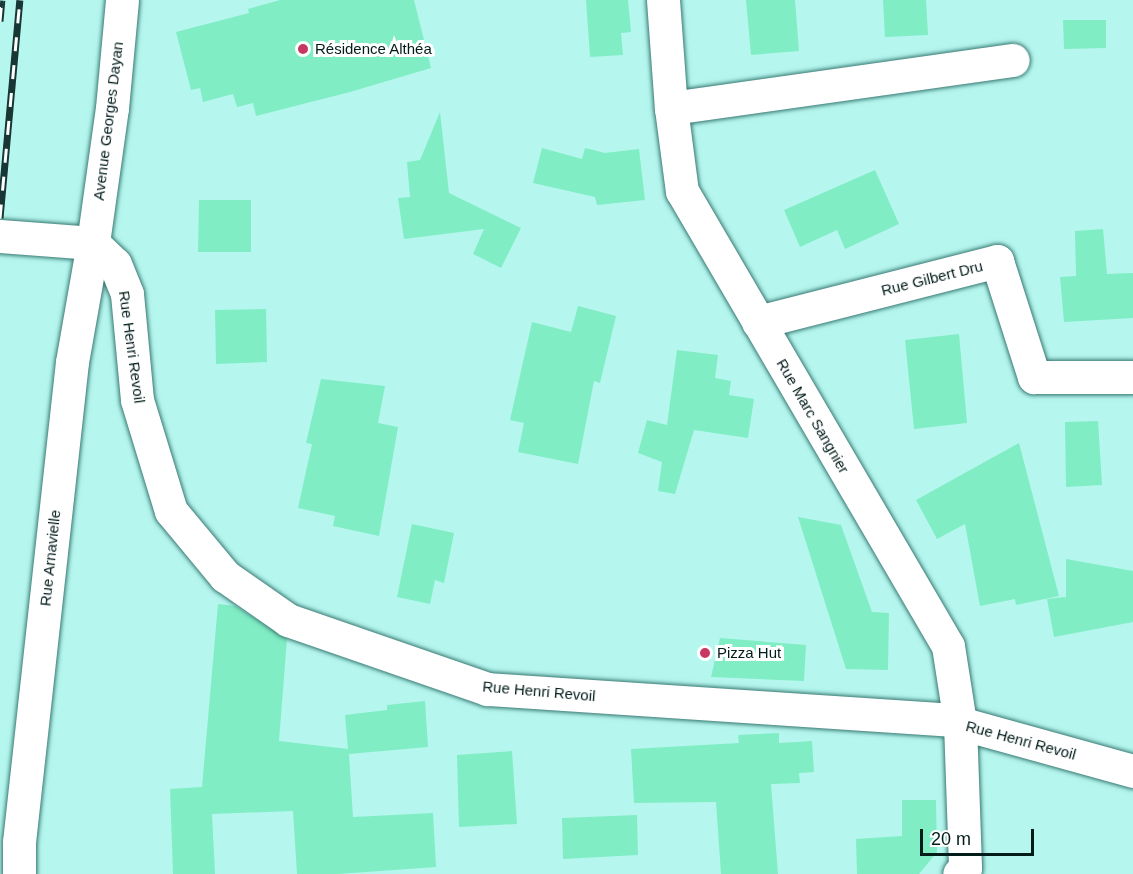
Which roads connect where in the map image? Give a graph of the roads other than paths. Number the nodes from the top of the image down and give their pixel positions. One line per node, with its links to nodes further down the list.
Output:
1 (122, 0): 6 (street, Avenue Georges Dayan)
2 (663, 0): 4 (street, Rue Marc Sangnier)
3 (1013, 60): 4 (street)
4 (671, 108): 7 (street, Rue Marc Sangnier)
5 (0, 236): 6 (street)
6 (77, 242): 9 (street, Rue Henri Revoil); 11 (street, Rue Arnavielle)
7 (758, 322): 8 (street, Rue Gilbert Dru); 9 (street, Rue Marc Sangnier)
8 (1133, 377)
9 (960, 723): 10 (street, Rue Henri Revoil); 12 (street, Rue Marc Sangnier)
10 (1133, 771)
11 (19, 874)
12 (959, 874)

